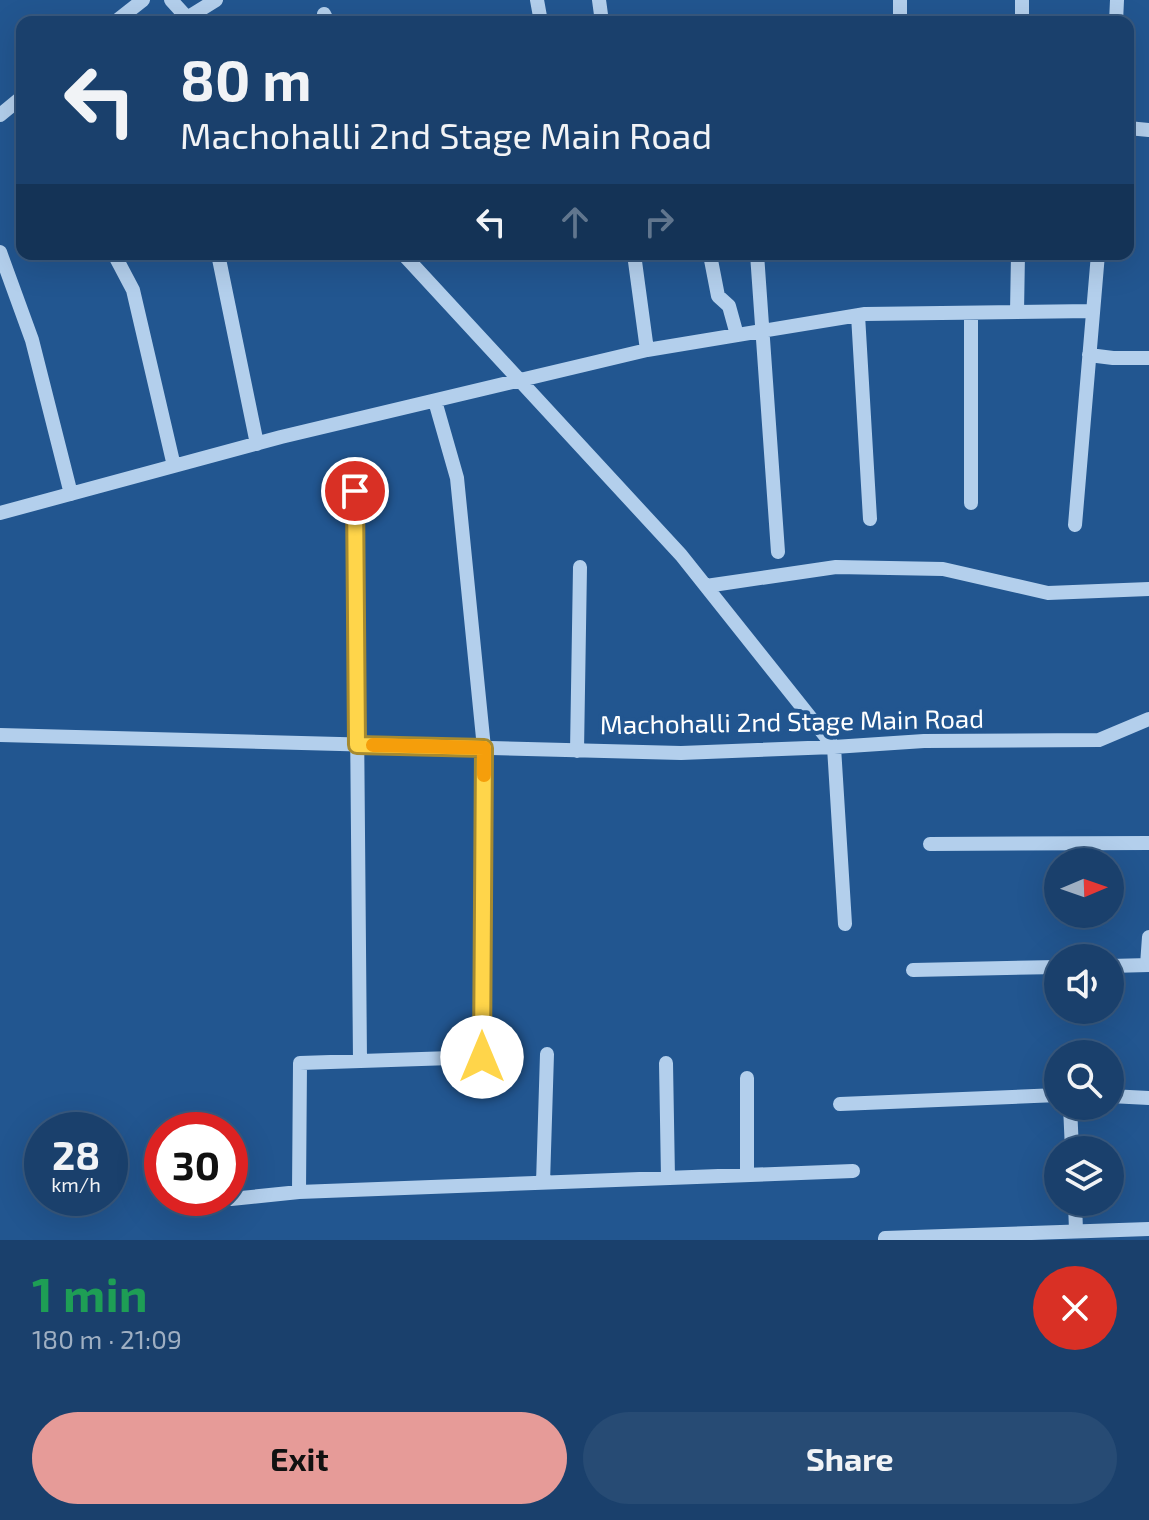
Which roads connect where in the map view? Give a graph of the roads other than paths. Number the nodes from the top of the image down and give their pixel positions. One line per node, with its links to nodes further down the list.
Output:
1 (143, 0): 4 (street)
2 (171, 0): 5 (street)
3 (216, 0): 6 (street)
4 (123, 16)
5 (185, 16)
6 (194, 16)
7 (16, 102): 8 (street)
8 (0, 115)
9 (0, 252): 32 (street)
10 (117, 260): 30 (street)
11 (219, 260): 29 (street)
12 (414, 260): 27 (street)
13 (635, 260): 24 (street)
14 (711, 260): 23 (street)
15 (757, 260): 22 (street)
16 (1018, 260): 19 (street)
17 (1097, 260): 18 (street)
18 (1092, 311): 19 (street); 25 (street)
19 (1017, 312): 20 (street)
20 (971, 313): 21 (street); 33 (street)
21 (858, 315): 22 (street); 35 (street)
22 (763, 331): 23 (street); 37 (street)
23 (737, 335): 24 (street)
24 (647, 350): 27 (street)
25 (1089, 355): 26 (street); 36 (street)
26 (1149, 358)
27 (521, 381): 28 (street); 39 (street)
28 (435, 401): 29 (street); 45 (street)
29 (257, 444): 30 (street)
30 (174, 466): 32 (street)
31 (355, 491): 43 (street)
32 (71, 494): 34 (street)
33 (971, 503)
34 (0, 513)
35 (870, 519)
36 (1075, 525)
37 (778, 552)
38 (580, 567): 46 (street)
39 (706, 586): 40 (street); 44 (street)
40 (1149, 589)
41 (1149, 719): 44 (street, Machohalli 2nd Stage Main Road)
42 (0, 735): 43 (street, Machohalli 2nd Stage Main Road)
43 (357, 745): 45 (street, Machohalli 2nd Stage Main Road); 56 (street)
44 (834, 747): 46 (street, Machohalli 2nd Stage Main Road); 49 (street)
45 (484, 748): 46 (street, Machohalli 2nd Stage Main Road); 56 (street)
46 (577, 751)
47 (1149, 843): 48 (street)
48 (930, 844)
49 (845, 924)
50 (1149, 937): 51 (street)
51 (1148, 965): 52 (street)
52 (1124, 966)
53 (1044, 967): 54 (street)
54 (913, 970)
55 (547, 1054): 66 (street)
56 (360, 1061): 67 (street)
57 (666, 1063): 65 (street)
58 (747, 1078): 64 (street)
59 (1044, 1096): 62 (street)
60 (1124, 1097): 61 (street)
61 (1149, 1098)
62 (840, 1104)
63 (853, 1171): 64 (street)
64 (747, 1175): 65 (street)
65 (668, 1178): 66 (street)
66 (543, 1183): 67 (street)
67 (299, 1192): 68 (street)
68 (248, 1197)
69 (1075, 1216): 71 (street)
70 (1149, 1229): 71 (street)
71 (1076, 1231): 72 (street)
72 (885, 1240)

